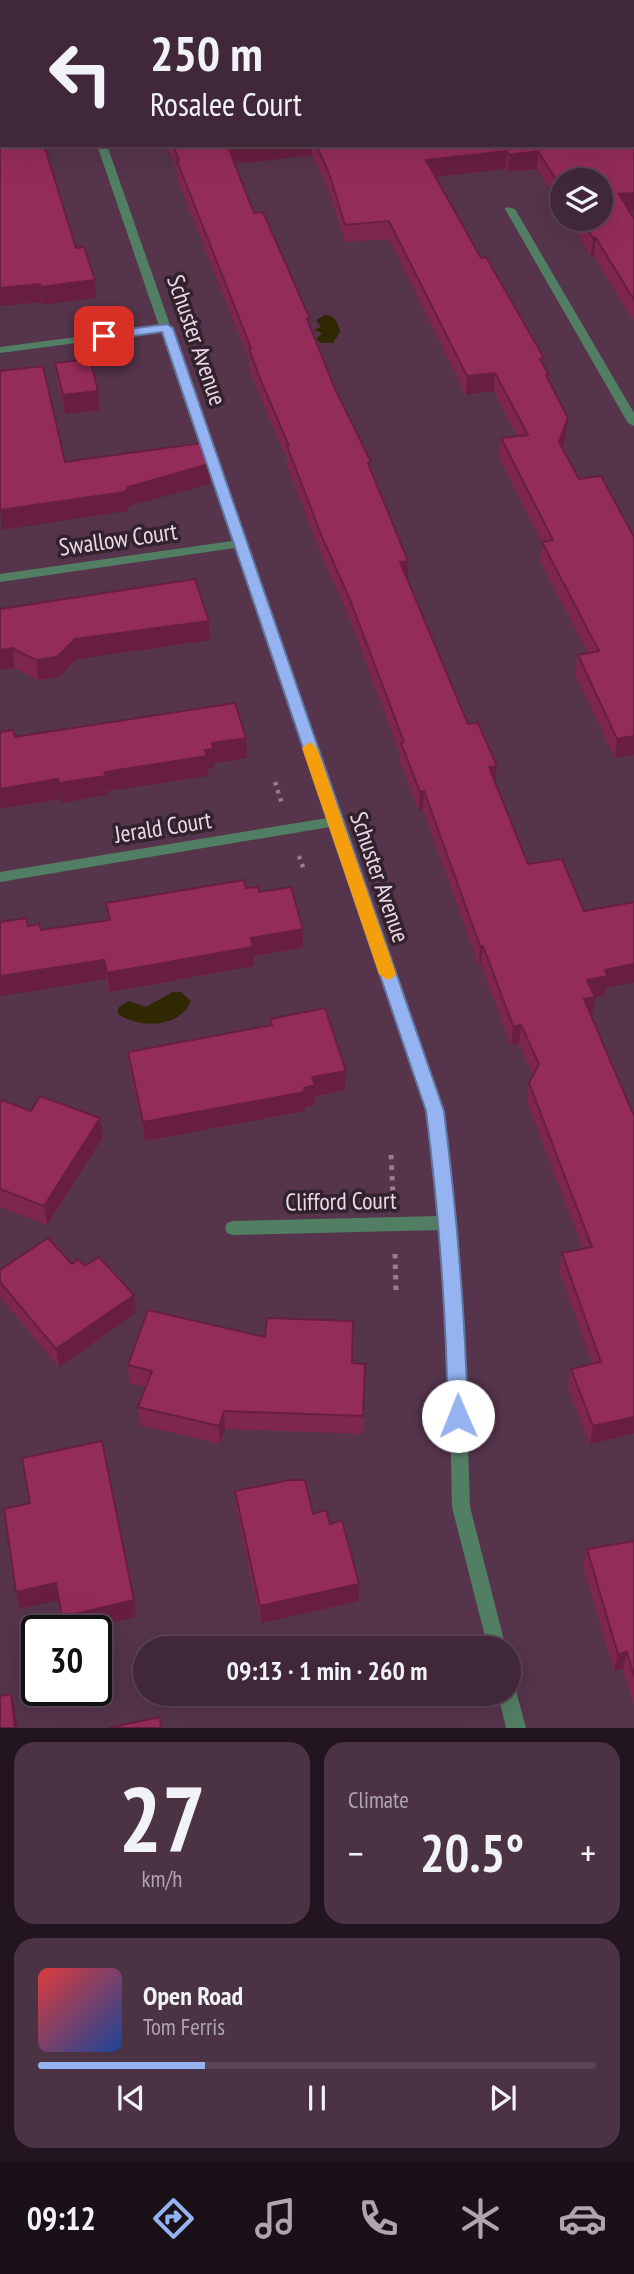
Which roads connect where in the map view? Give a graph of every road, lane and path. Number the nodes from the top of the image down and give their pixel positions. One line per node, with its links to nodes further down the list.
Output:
1 (103, 147): 3 (street, Schuster Avenue)
2 (510, 209): 5 (street)
3 (167, 328): 4 (street); 6 (street, Schuster Avenue)
4 (0, 349)
5 (634, 423)
6 (241, 543): 7 (street, Swallow Court); 8 (street, Schuster Avenue)
7 (0, 578)
8 (334, 822): 9 (street, Jerald Court); 10 (street, Schuster Avenue)
9 (0, 877)
10 (449, 1223): 11 (street, Clifford Court); 12 (street, Schuster Avenue)
11 (233, 1228)
12 (494, 1636)
13 (511, 1706): 14 (street)
14 (516, 1728)

